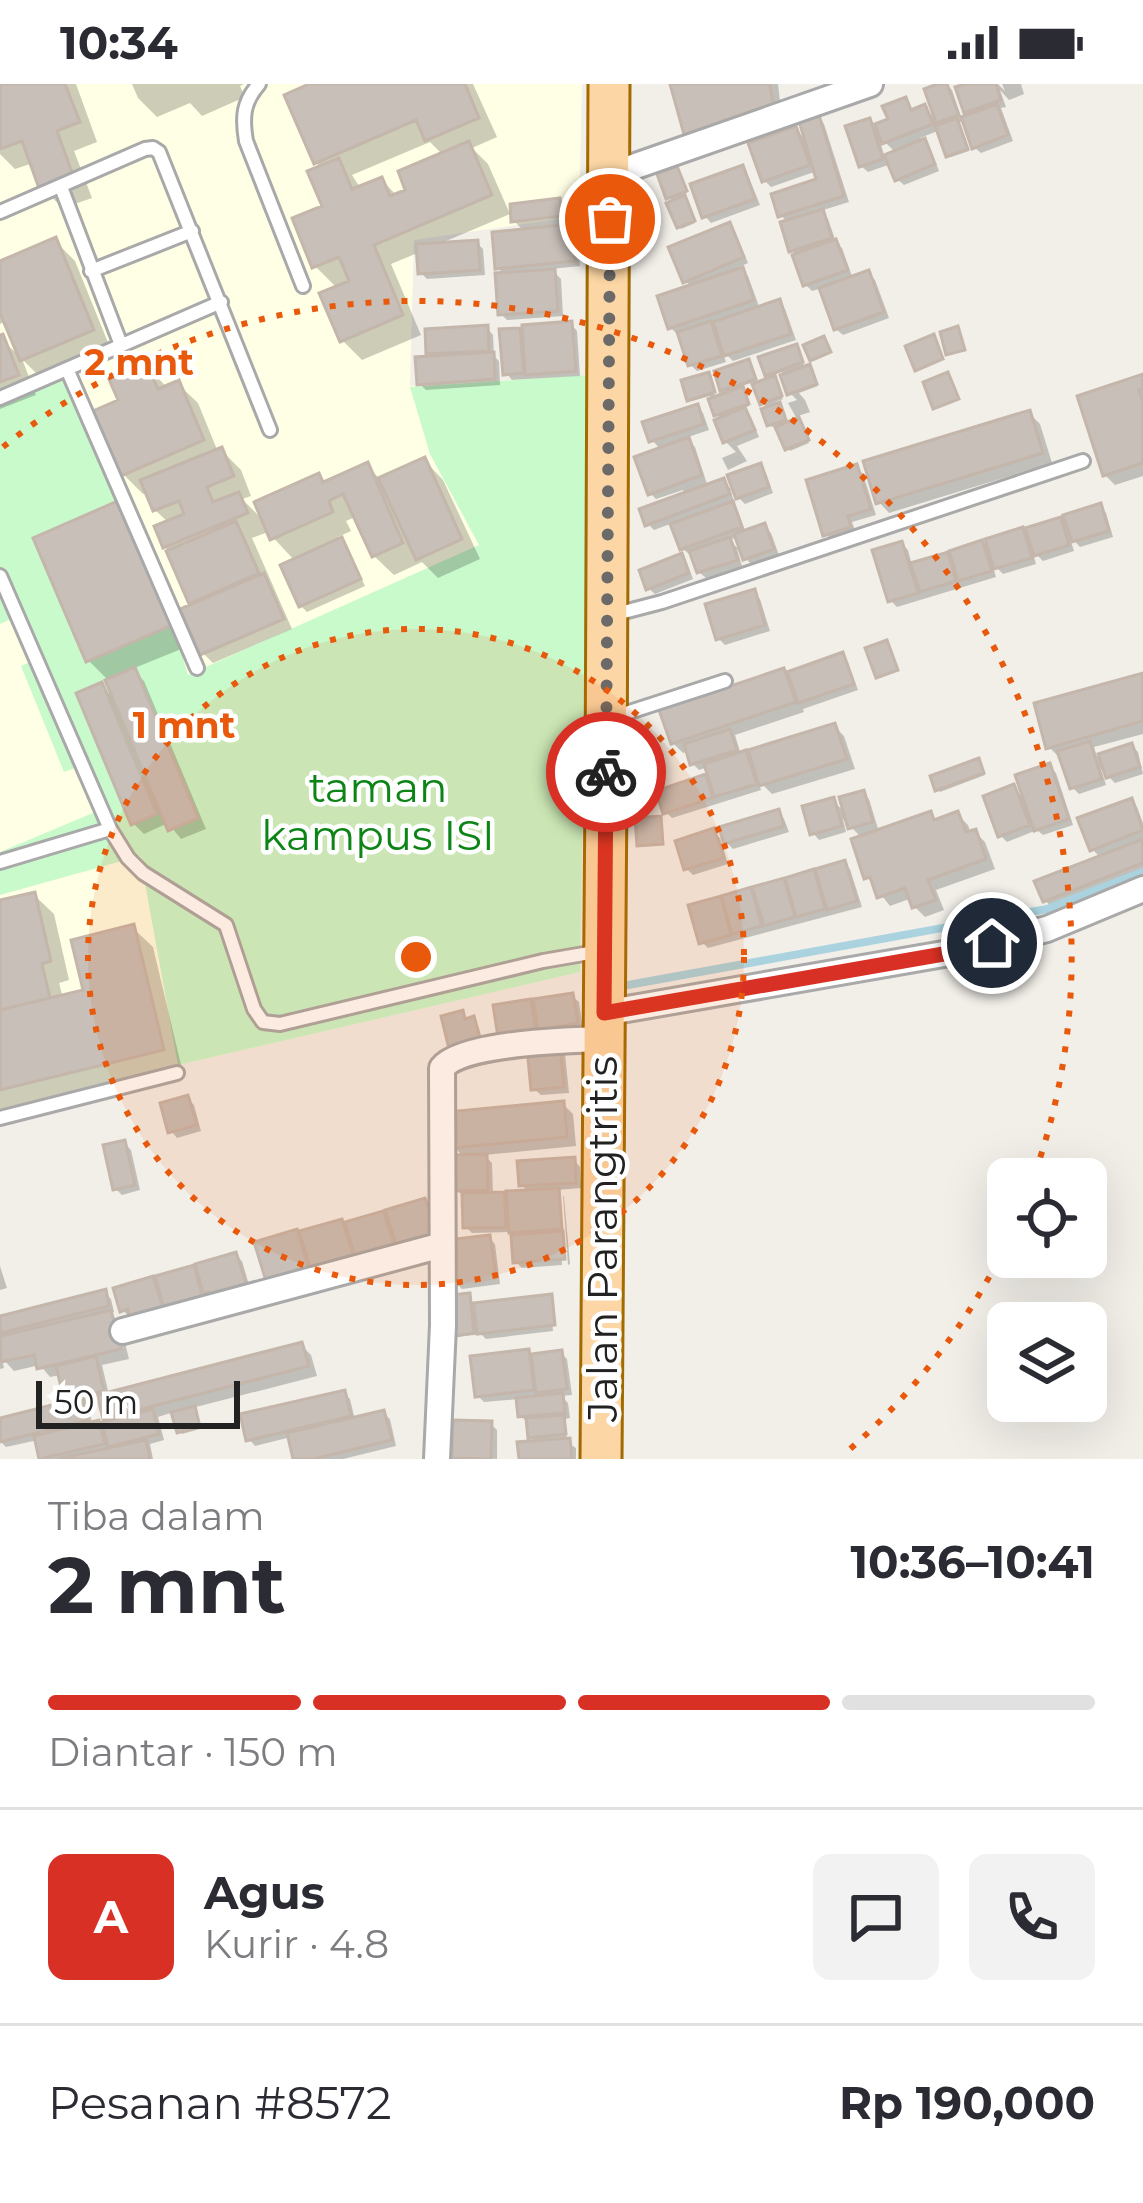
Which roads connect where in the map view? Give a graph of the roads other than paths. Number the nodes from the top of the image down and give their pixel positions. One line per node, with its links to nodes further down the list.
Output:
1 (259, 84): 9 (lane)
2 (609, 84): 4 (main road, Jalan Parangtritis)
3 (870, 84): 4 (street)
4 (610, 175): 17 (main road, Jalan Parangtritis)
5 (61, 187): 6 (lane); 7 (lane); 8 (lane)
6 (0, 212)
7 (192, 231): 8 (lane); 10 (lane)
8 (91, 271): 11 (lane)
9 (303, 286)
10 (221, 302): 11 (lane); 14 (lane)
11 (121, 345): 12 (lane)
12 (67, 369): 13 (lane); 18 (lane)
13 (0, 398)
14 (270, 430)
15 (1083, 461): 17 (lane)
16 (0, 576): 21 (lane)
17 (609, 616): 20 (main road, Jalan Parangtritis)
18 (197, 668)
19 (725, 681): 20 (lane)
20 (608, 720): 24 (main road, Jalan Parangtritis)
21 (110, 829): 22 (lane); 24 (lane)
22 (0, 862)
23 (1143, 889): 25 (street)
24 (603, 951): 25 (main road, Jalan Parangtritis)
25 (604, 1026): 28 (street); 31 (main road, Jalan Parangtritis)
26 (177, 1073): 27 (lane)
27 (0, 1118)
28 (442, 1245): 29 (street); 30 (street)
29 (123, 1331)
30 (437, 1459)
31 (601, 1459)

